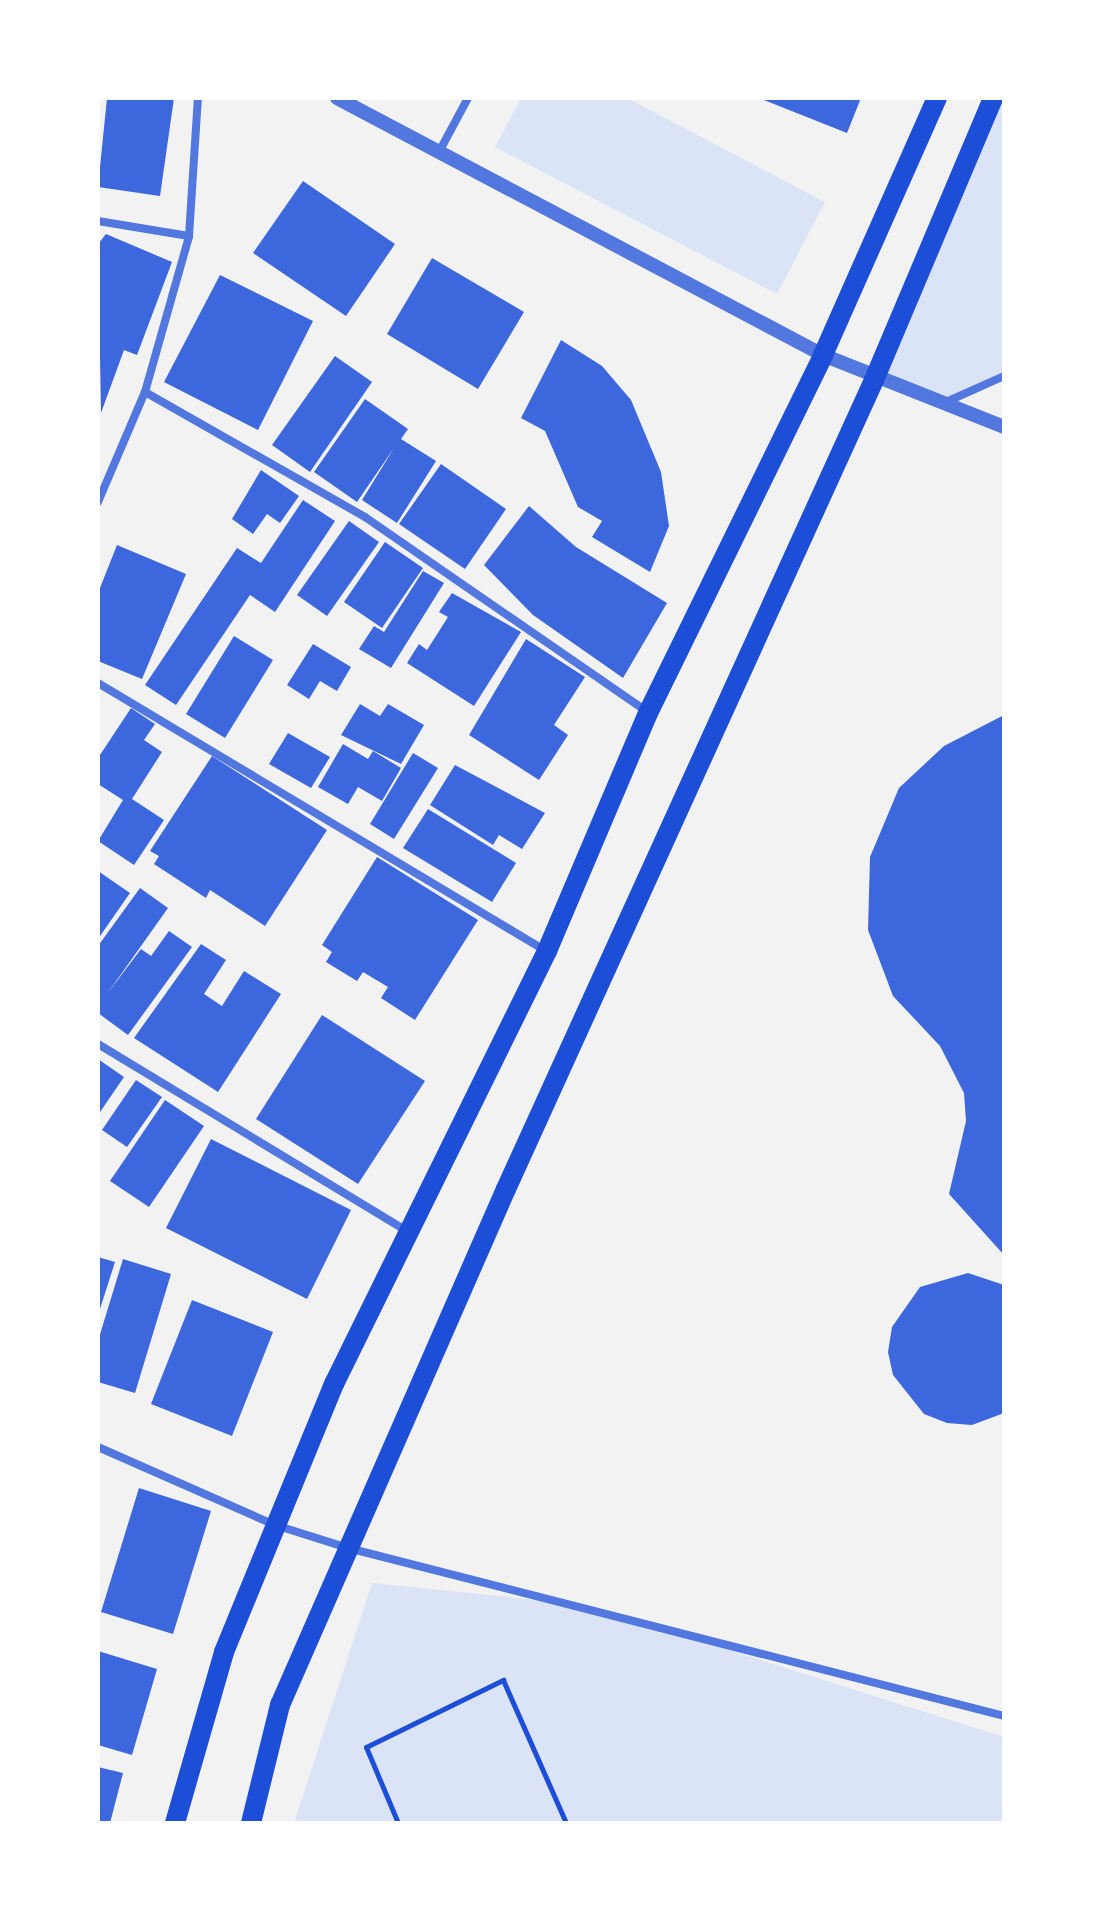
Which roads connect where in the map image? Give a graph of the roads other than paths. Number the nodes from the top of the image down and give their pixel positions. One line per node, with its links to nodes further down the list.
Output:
1 (198, 98): 8 (street)
2 (337, 98): 6 (street)
3 (468, 98): 6 (street)
4 (937, 98): 9 (main road)
5 (993, 98): 11 (main road)
6 (439, 152): 9 (street)
7 (98, 221): 8 (street)
8 (189, 236): 12 (street)
9 (823, 355): 11 (street); 17 (main road)
10 (1004, 376): 13 (street)
11 (874, 380): 13 (street); 23 (main road)
12 (145, 392): 15 (street); 17 (street)
13 (946, 402): 14 (street)
14 (1004, 427)
15 (98, 502)
16 (98, 683): 18 (street)
17 (648, 713): 18 (main road)
18 (547, 951): 20 (main road)
19 (98, 1044): 20 (street)
20 (410, 1232): 22 (main road)
21 (98, 1447): 22 (street)
22 (275, 1525): 23 (street); 25 (main road)
23 (348, 1548): 24 (street); 26 (main road)
24 (1004, 1716)
25 (175, 1823)
26 (251, 1823)

